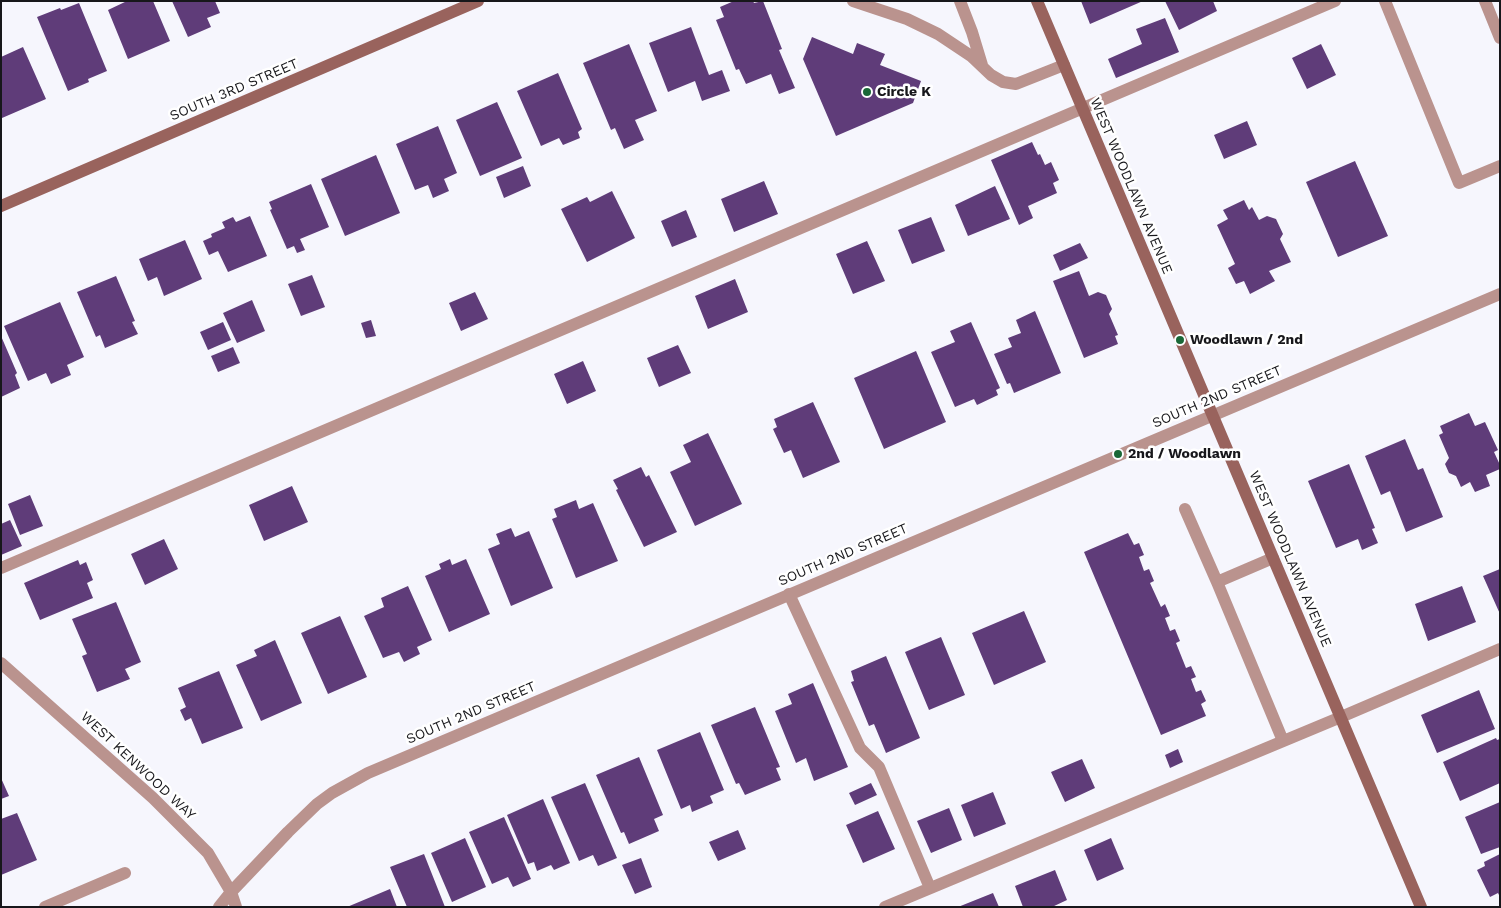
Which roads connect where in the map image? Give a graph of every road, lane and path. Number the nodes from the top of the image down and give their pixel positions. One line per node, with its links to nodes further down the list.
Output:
1 (478, 1): 13 (main road, SOUTH 3RD STREET)
2 (853, 1): 10 (street)
3 (960, 1): 10 (street)
4 (1036, 1): 9 (main road, WEST WOODLAWN AVENUE)
5 (1335, 1): 11 (street)
6 (1385, 1): 12 (street)
7 (1485, 1): 8 (street)
8 (1500, 38)
9 (1064, 65): 10 (street); 11 (main road, WEST WOODLAWN AVENUE)
10 (982, 67)
11 (1082, 109): 15 (main road, WEST WOODLAWN AVENUE); 18 (street)
12 (1500, 166)
13 (1, 206)
14 (1500, 294): 15 (street, SOUTH 2ND STREET)
15 (1212, 415): 17 (main road, WEST WOODLAWN AVENUE); 20 (street, SOUTH 2ND STREET)
16 (1185, 509): 19 (street)
17 (1273, 558): 19 (street); 23 (main road, WEST WOODLAWN AVENUE)
18 (1, 568)
19 (1217, 582): 24 (street)
20 (789, 594): 26 (street); 27 (street, SOUTH 2ND STREET)
21 (1500, 649): 23 (street)
22 (1, 663): 27 (street, WEST KENWOOD WAY)
23 (1341, 717): 24 (street); 32 (main road, WEST WOODLAWN AVENUE)
24 (1283, 741): 26 (street)
25 (125, 873): 28 (street)
26 (930, 888): 31 (street)
27 (231, 892): 29 (street, SOUTH 2ND STREET); 30 (street, WEST KENWOOD WAY)
28 (45, 907)
29 (219, 907)
30 (236, 907)
31 (885, 907)
32 (1421, 907)

